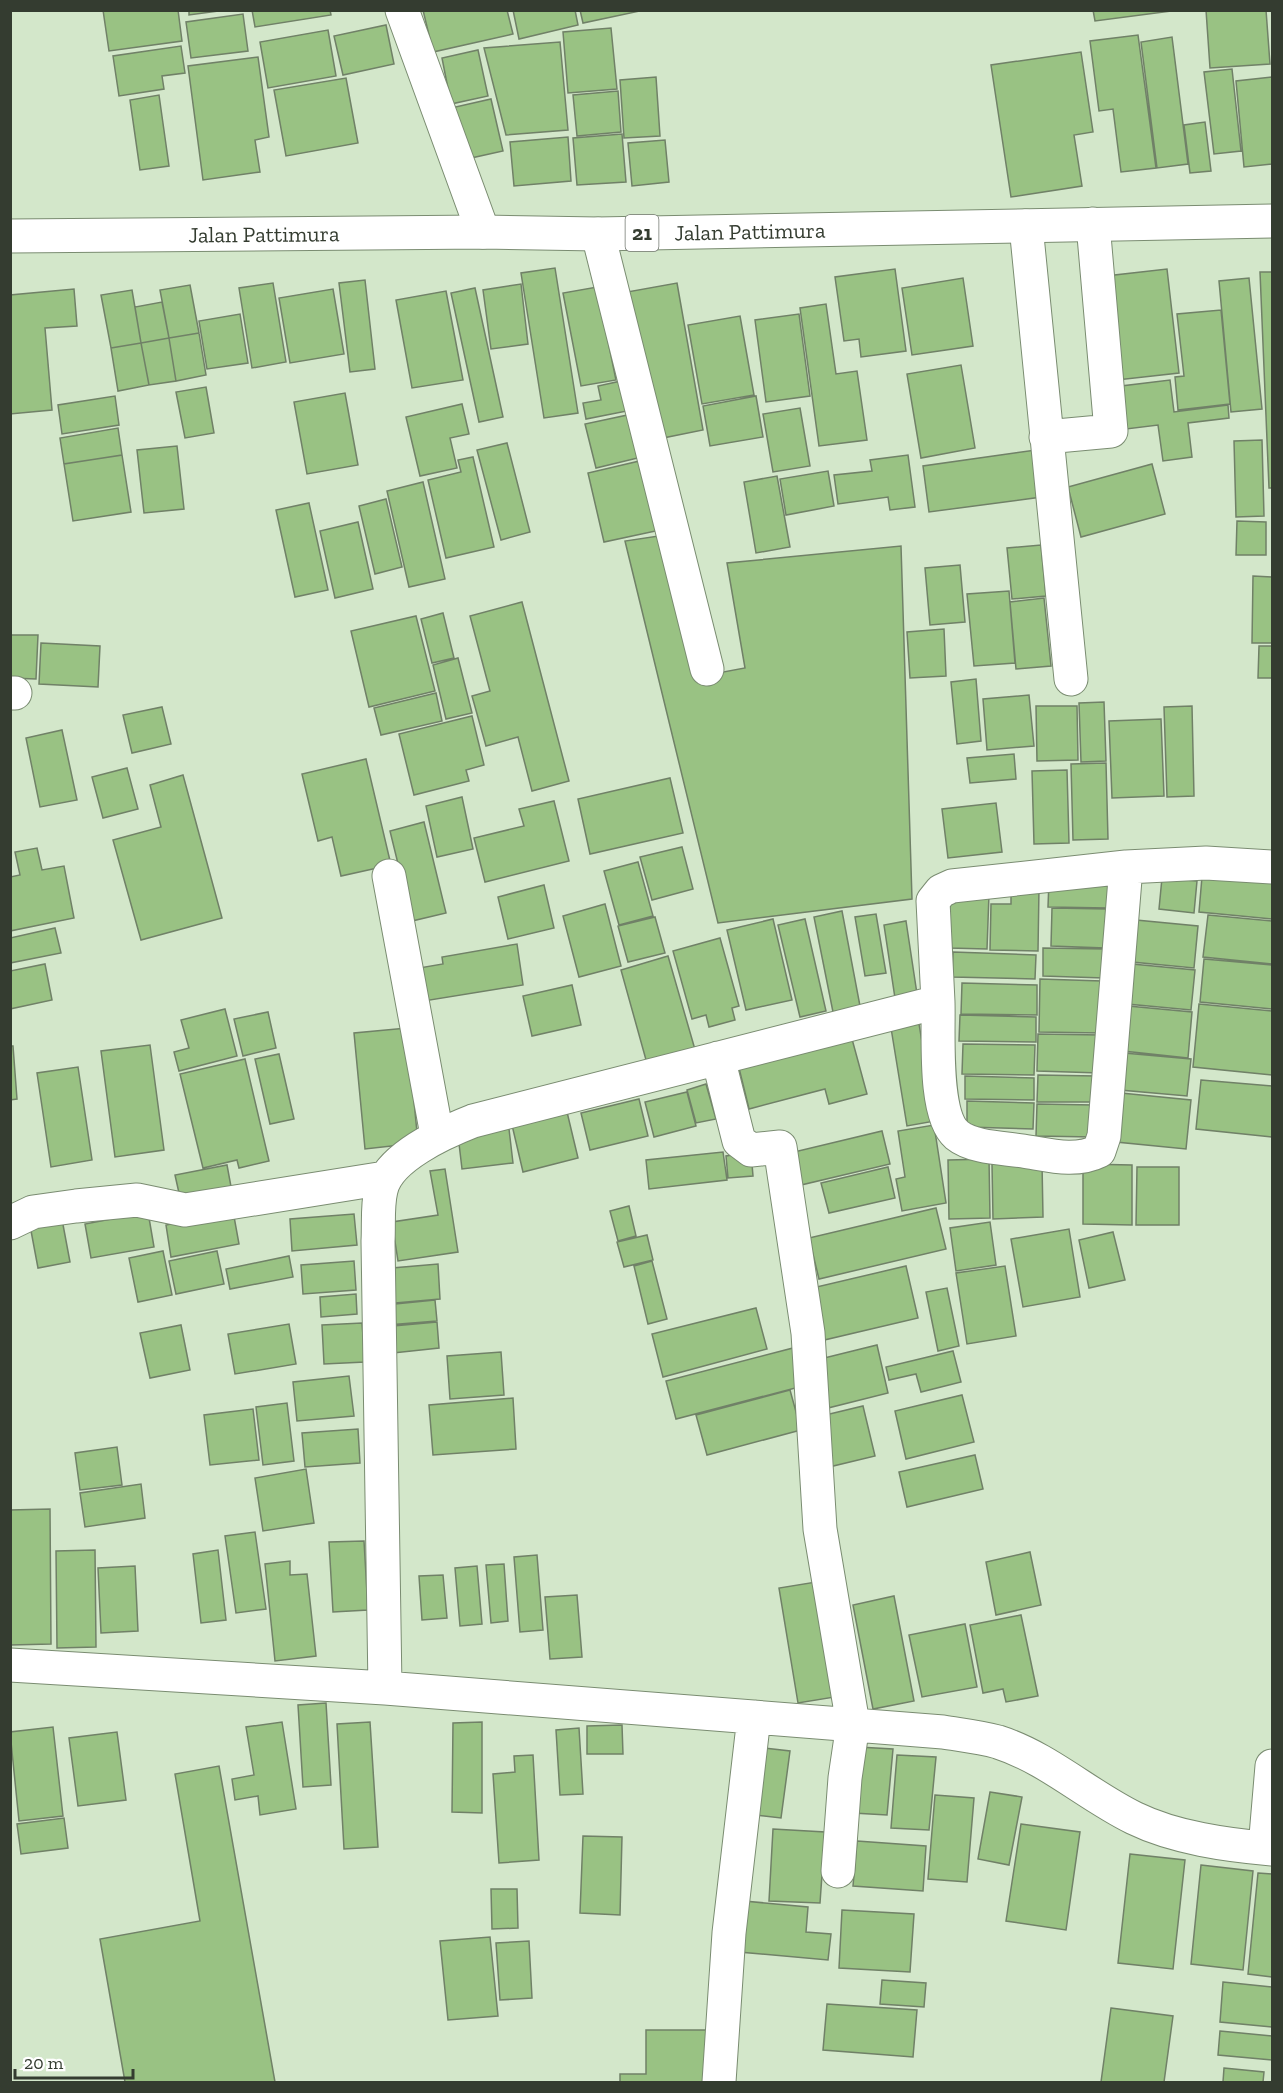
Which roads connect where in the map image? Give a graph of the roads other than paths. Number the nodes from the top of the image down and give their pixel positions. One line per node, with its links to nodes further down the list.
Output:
1 (402, 10): 5 (main road)
2 (1272, 221): 3 (main road, Jalan Pattimura / 21)
3 (1093, 224): 4 (main road, Jalan Pattimura / 21); 8 (main road)
4 (1026, 226): 6 (main road, Jalan Pattimura / 21); 8 (main road)
5 (483, 232): 6 (main road, Jalan Pattimura / 21); 7 (main road, Jalan Pattimura / 21)
6 (598, 234): 9 (main road)
7 (10, 236)
8 (1046, 437): 10 (main road)
9 (707, 669)
10 (1071, 679)
11 (1126, 867): 12 (main road); 14 (main road); 14 (main road)
12 (1272, 867)
13 (389, 876): 16 (main road)
14 (938, 1002): 15 (main road)
15 (718, 1058): 16 (main road); 22 (main road)
16 (437, 1136): 17 (main road)
17 (385, 1178): 18 (main road); 20 (main road)
18 (10, 1222)
19 (10, 1665): 20 (main road)
20 (385, 1688): 21 (main road)
21 (754, 1717): 22 (main road); 26 (main road)
22 (853, 1724): 24 (main road); 25 (main road)
23 (1272, 1767): 24 (main road)
24 (1269, 1848)
25 (838, 1871)
26 (718, 2082)

